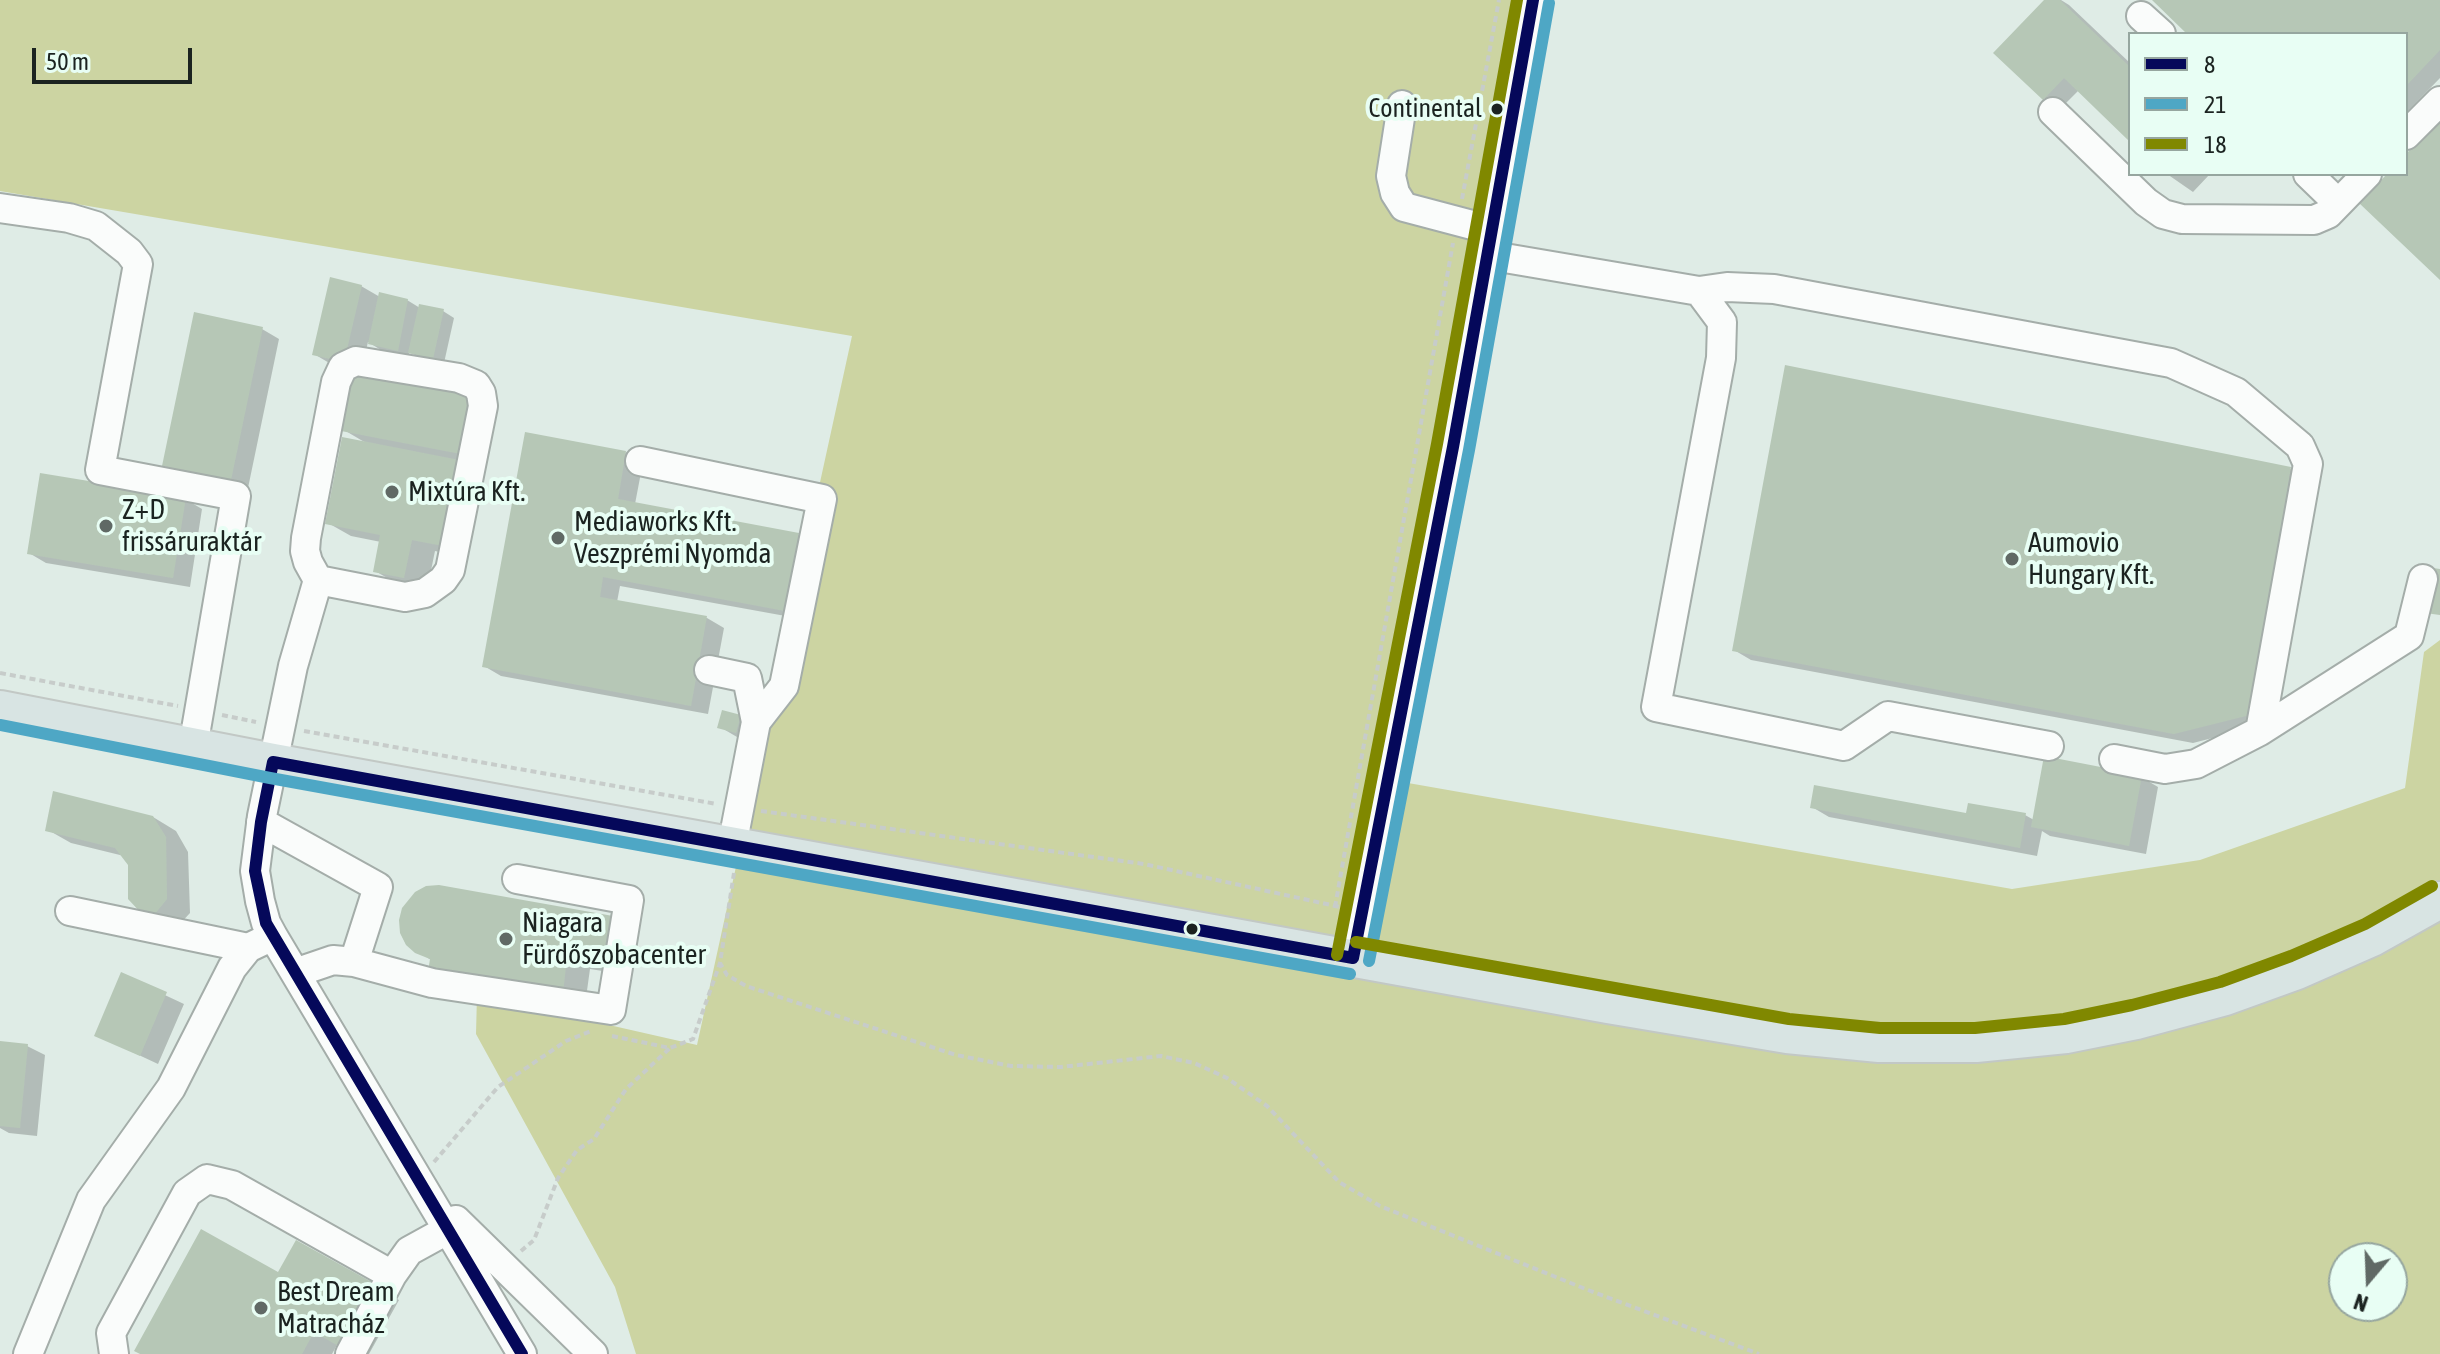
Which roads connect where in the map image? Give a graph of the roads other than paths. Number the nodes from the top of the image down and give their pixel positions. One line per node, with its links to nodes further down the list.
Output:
1 (1533, 0): 10 (street)
2 (2440, 101): 5 (street)
3 (1402, 105): 10 (street)
4 (2053, 112): 8 (street)
5 (2408, 133)
6 (2310, 176): 8 (street)
7 (2365, 176): 8 (street)
8 (2338, 203)
9 (0, 208): 20 (street)
10 (1489, 243): 11 (street); 30 (street)
11 (1699, 291): 18 (street); 19 (street)
12 (640, 461): 17 (street)
13 (2423, 579): 18 (street)
14 (318, 580): 14 (street); 22 (street)
15 (709, 670): 17 (street)
16 (0, 709): 20 (main road)
17 (756, 722): 24 (street)
18 (2260, 731): 21 (street)
19 (2049, 746)
20 (193, 747): 22 (main road)
21 (2114, 759)
22 (273, 762): 23 (street); 24 (main road)
23 (261, 822): 28 (street); 31 (street)
24 (735, 846): 30 (main road)
25 (517, 879): 31 (street)
26 (2440, 900): 30 (main road)
27 (70, 911): 29 (street)
28 (273, 936): 29 (street); 32 (street)
29 (248, 948): 36 (street)
30 (1353, 958)
31 (354, 962): 32 (street)
32 (295, 973): 33 (street)
33 (419, 1182): 34 (street); 40 (street)
34 (449, 1229): 35 (street); 39 (street)
35 (392, 1275): 37 (street); 38 (street)
36 (28, 1354)
37 (114, 1354)
38 (350, 1354)
39 (522, 1354)
40 (593, 1354)

